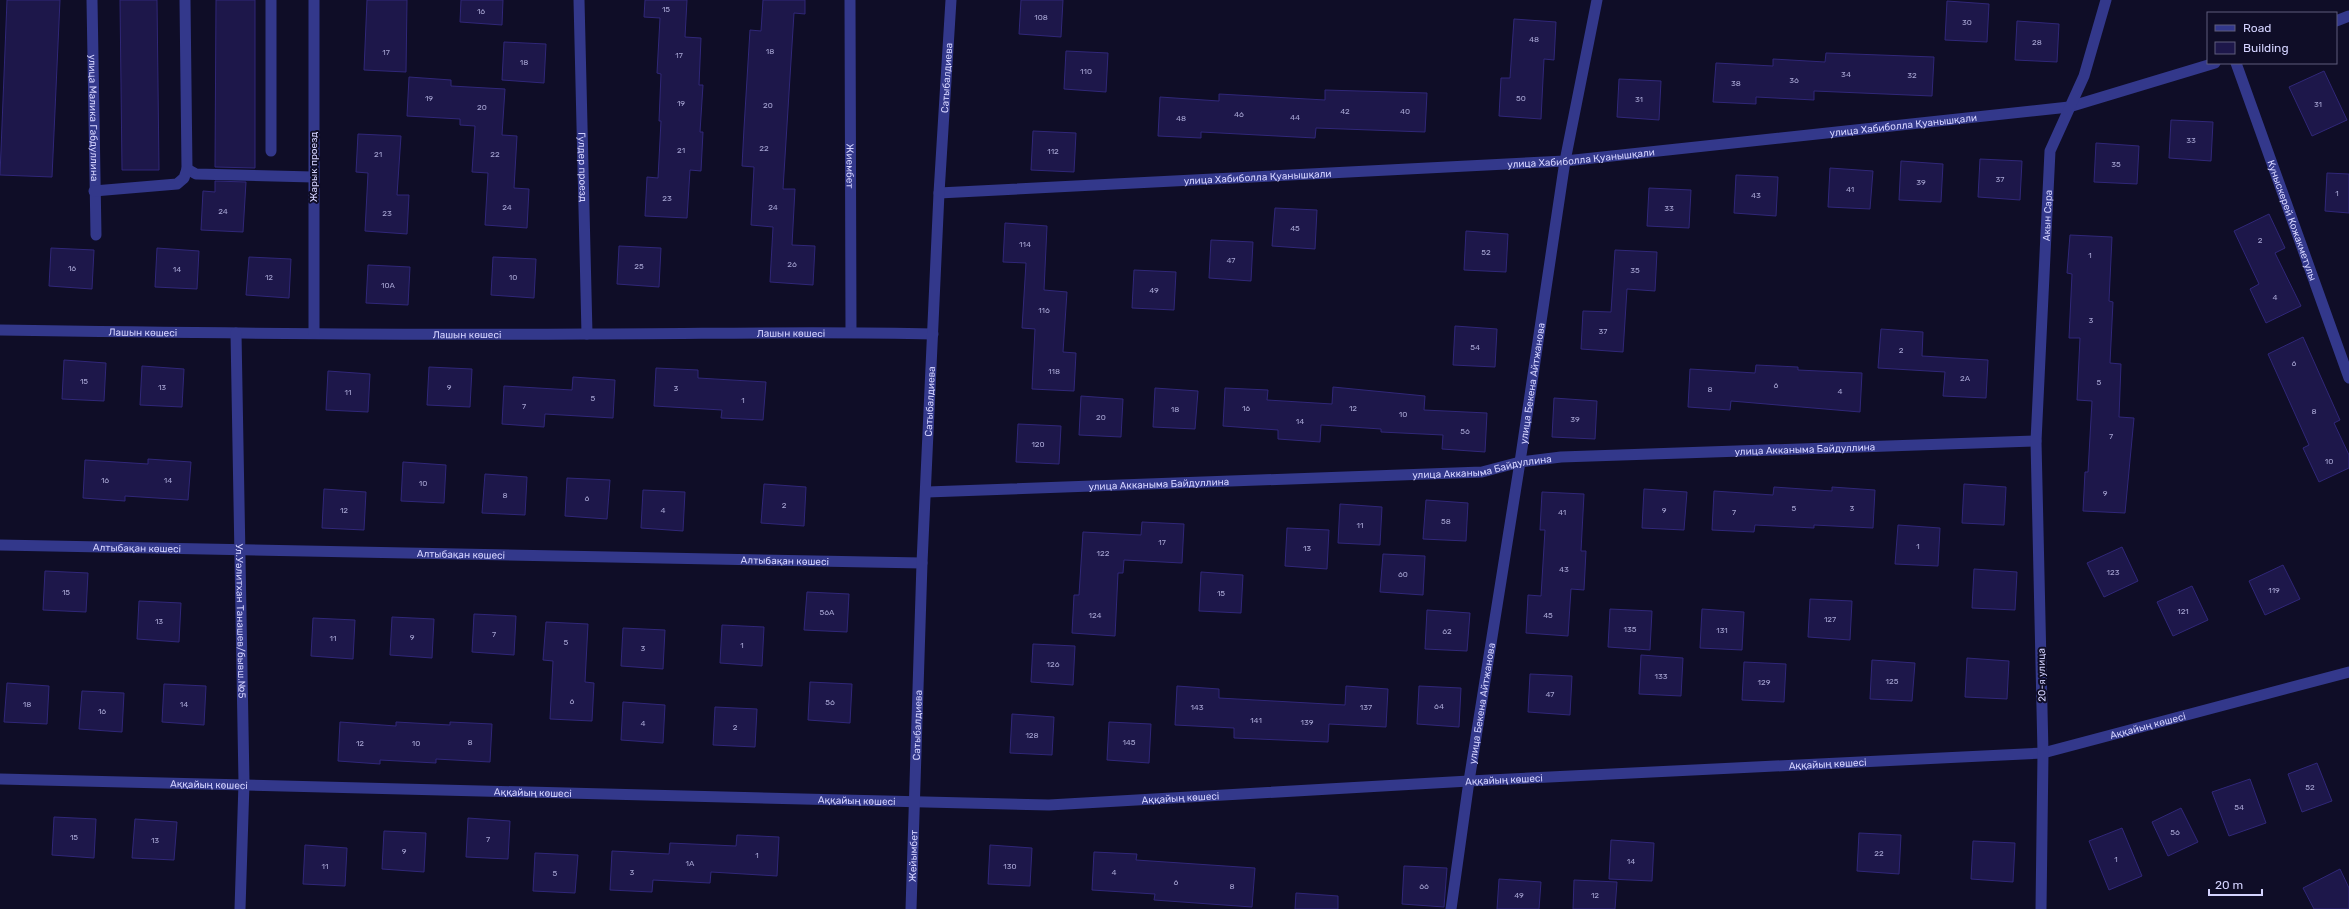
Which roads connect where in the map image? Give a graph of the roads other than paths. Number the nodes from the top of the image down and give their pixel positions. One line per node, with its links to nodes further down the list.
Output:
1 (92, 0): 19 (street, улица Малика Габдуллина)
2 (185, 0): 17 (street)
3 (271, 0): 15 (street)
4 (314, 0): 18 (street, Жарык проезд)
5 (579, 0): 26 (street, Гулдер проезд)
6 (850, 0): 23 (street, Жиембет)
7 (950, 0): 20 (street, Сатыбалдиева)
8 (1597, 0): 16 (street, улица Бекена Айтжанова)
9 (2106, 0): 14 (street, Акын Сара)
10 (2349, 16): 11 (street)
11 (2337, 21)
12 (2212, 64): 14 (street, улица Хабиболла Қуанышқали)
13 (2236, 64): 28 (street, Куныскерей Кожакметулы)
14 (2069, 107): 16 (street, улица Хабиболла Қуанышқали); 29 (street, Акын Сара)
15 (271, 151)
16 (1565, 160): 20 (street, улица Хабиболла Қуанышқали); 30 (street, улица Бекена Айтжанова)
17 (187, 169): 18 (street); 19 (street)
18 (313, 177): 25 (street, Жарык проезд)
19 (94, 191): 21 (street, улица Малика Габдуллина)
20 (939, 193): 27 (street, Сатыбалдиева)
21 (96, 235)
22 (0, 330): 24 (street, Лашын көшесі)
23 (851, 332): 26 (street, Лашын көшесі); 27 (street, Лашын көшесі)
24 (236, 333): 25 (street, Лашын көшесі); 33 (street, Ул.Уәлитхан Танашев/бывш.№5)
25 (314, 333): 26 (street, Лашын көшесі)
26 (587, 334)
27 (933, 334): 31 (street, Сатыбалдиева)
28 (2349, 378)
29 (2036, 441): 30 (street, улица Акканыма Байдуллина); 36 (street, 20-я улица)
30 (1520, 462): 31 (street, улица Акканыма Байдуллина); 38 (street, улица Бекена Айтжанова)
31 (927, 492): 34 (street, Сатыбалдиева)
32 (0, 545): 33 (street, Алтыбақан көшесі)
33 (240, 549): 34 (street, Алтыбақан көшесі); 39 (street, Ул.Уәлитхан Танашев/бывш.№5)
34 (922, 563): 40 (street, Сатыбалдиева)
35 (2349, 672): 36 (street, Аққайың көшесі)
36 (2043, 752): 38 (street, Аққайың көшесі); 44 (street, 20-я улица)
37 (0, 779): 39 (street, Аққайың көшесі)
38 (1469, 781): 40 (street, Аққайың көшесі); 43 (street, улица Бекена Айтжанова)
39 (244, 783): 40 (street, Аққайың көшесі); 41 (street, Ул.Уәлитхан Танашев/бывш.№5)
40 (916, 802): 42 (street, Жейымбет)
41 (240, 909)
42 (911, 909)
43 (1451, 909)
44 (2041, 909)

